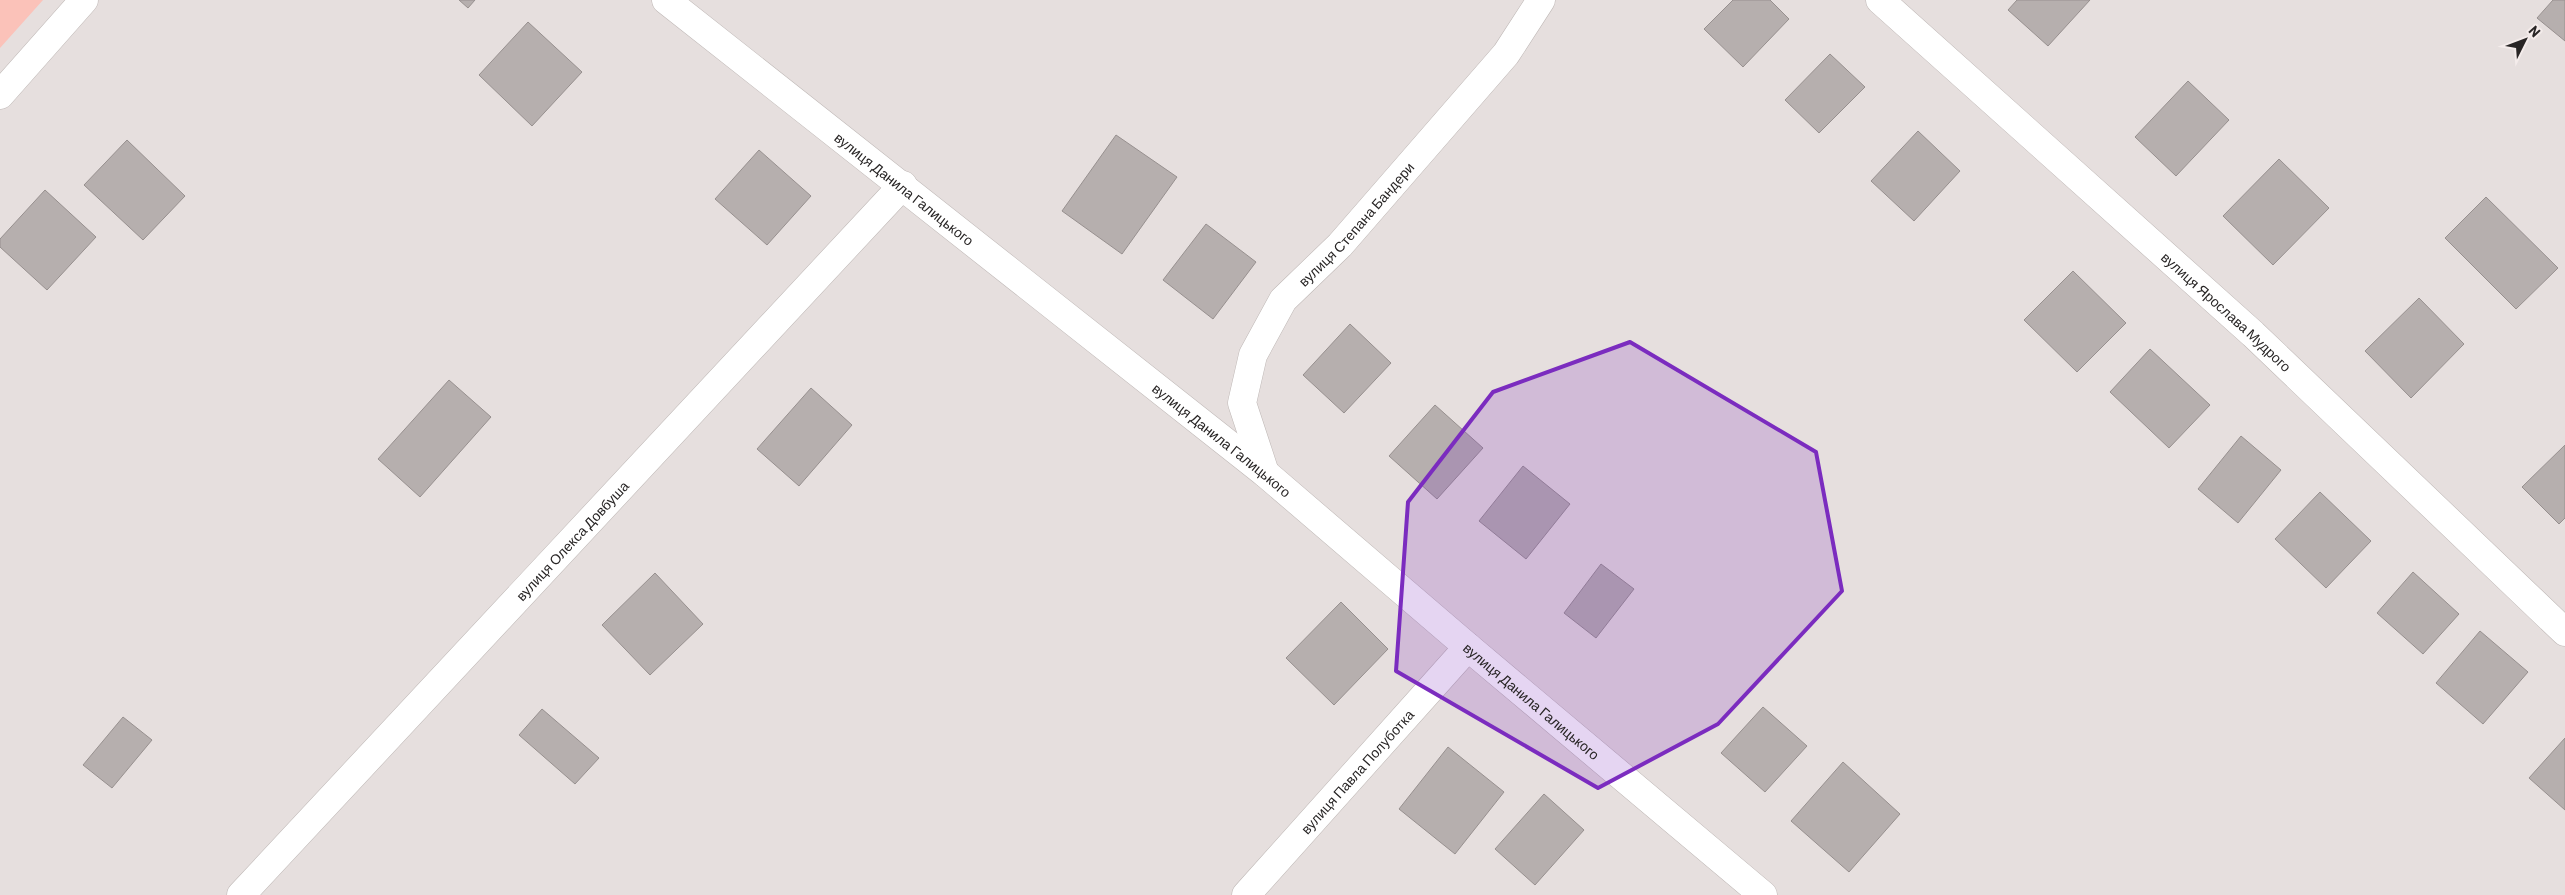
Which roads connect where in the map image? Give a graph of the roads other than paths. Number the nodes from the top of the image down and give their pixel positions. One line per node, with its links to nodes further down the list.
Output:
1 (84, 0): 5 (street)
2 (666, 0): 6 (street, вулиця Данила Галицького)
3 (1541, 0): 7 (street, вулиця Степана Бандери)
4 (1880, 0): 8 (street, вулиця Ярослава Мудрого)
5 (0, 95)
6 (903, 185): 7 (street, вулиця Данила Галицького); 10 (street, вулиця Олекса Довбуша)
7 (1265, 473): 9 (street, вулиця Данила Галицького)
8 (2565, 632)
9 (1468, 647): 11 (street, вулиця Павла Полуботка); 12 (street, вулиця Данила Галицького)
10 (241, 895)
11 (1246, 895)
12 (1763, 895)

